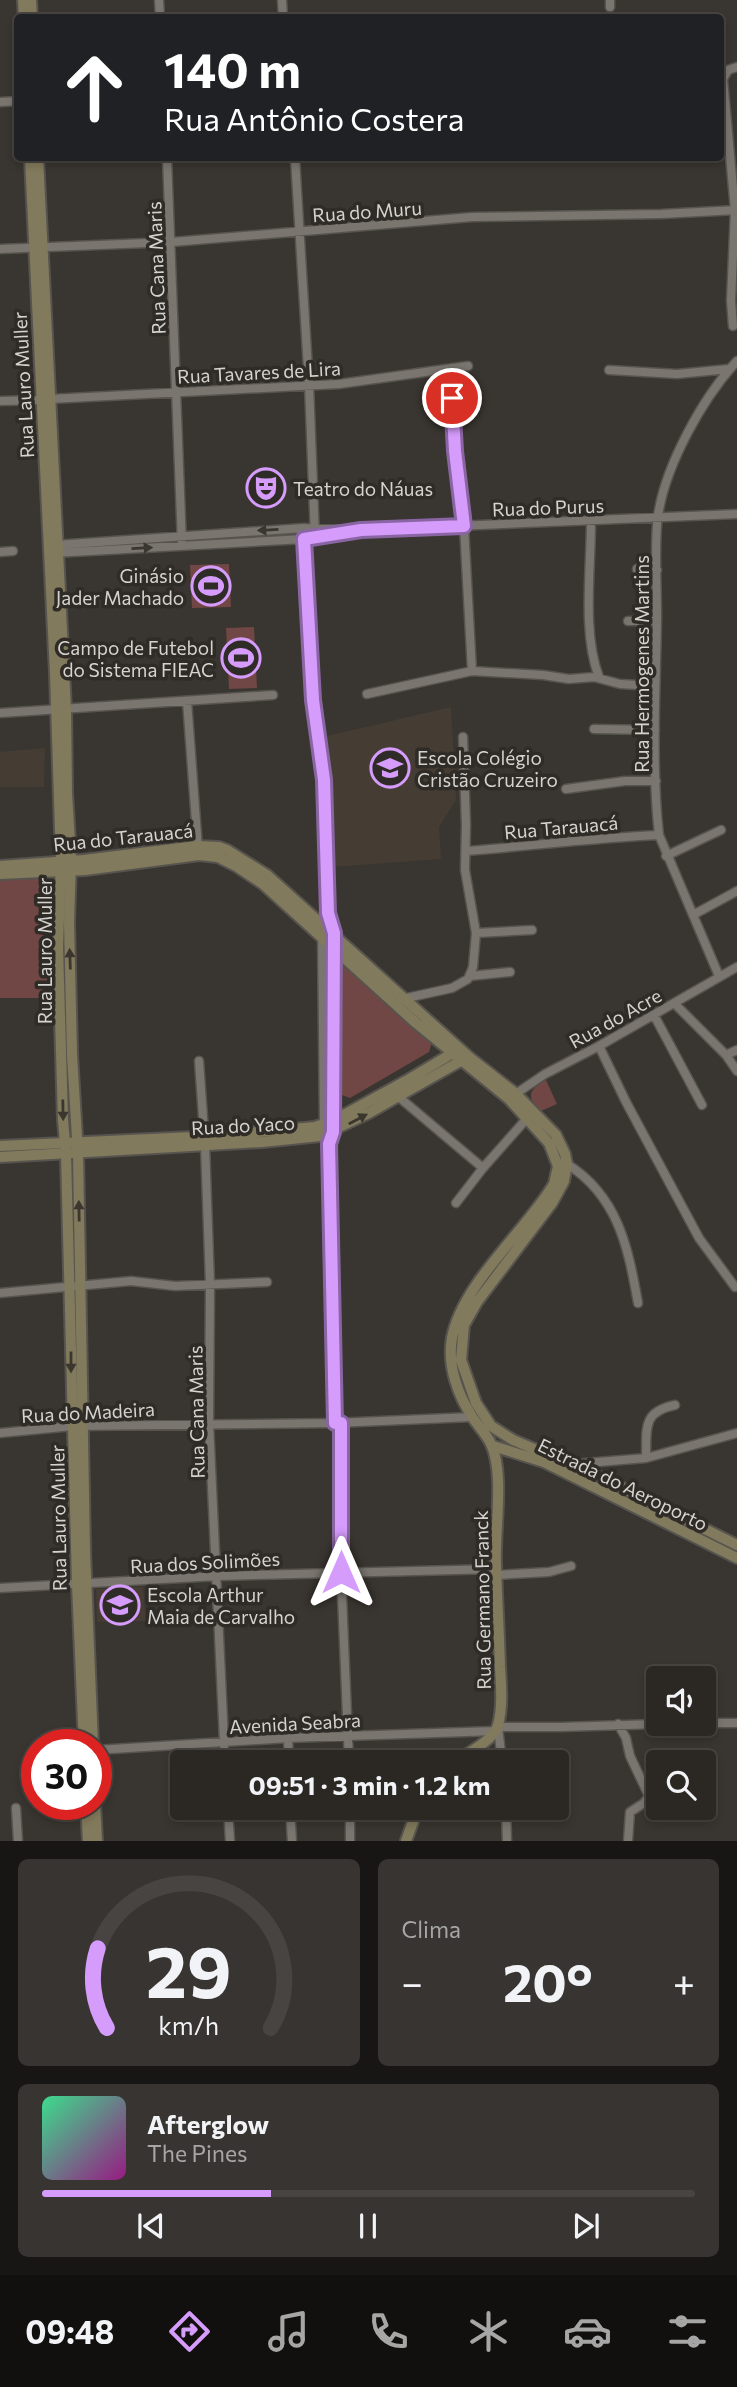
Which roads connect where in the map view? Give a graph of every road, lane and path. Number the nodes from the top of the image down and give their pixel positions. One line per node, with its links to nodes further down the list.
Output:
1 (737, 67): 2 (street)
2 (724, 77)
3 (724, 89): 8 (street)
4 (30, 161): 11 (street, Rua Lauro Muller)
5 (38, 161): 11 (street, Rua Lauro Muller)
6 (167, 161): 10 (street, Rua Cana Maris)
7 (295, 161): 9 (street)
8 (736, 210): 9 (street, Rua do Muru); 13 (street)
9 (300, 232): 10 (street, Rua do Muru); 19 (street)
10 (172, 242): 11 (street, Rua do Muru); 20 (street, Rua Cana Maris)
11 (38, 246): 12 (street, Rua do Muru); 21 (street, Rua Lauro Muller)
12 (0, 248)
13 (733, 326)
14 (737, 361): 17 (street, Rua Hermogenes Martins)
15 (468, 366): 16 (street, Rua Tavares de Lira)
16 (452, 368): 19 (street, Rua Tavares de Lira); 26 (street)
17 (729, 369): 18 (street); 24 (street, Rua Hermogenes Martins)
18 (609, 370)
19 (309, 385): 20 (street, Rua Tavares de Lira); 28 (street)
20 (176, 392): 21 (street, Rua Tavares de Lira); 29 (street, Rua Cana Maris)
21 (45, 399): 22 (street, Rua Tavares de Lira); 32 (street, Rua Lauro Muller)
22 (0, 401)
23 (737, 514): 24 (street, Rua do Purus)
24 (657, 517): 25 (street, Rua do Purus); 36 (street, Rua Hermogenes Martins)
25 (591, 521): 26 (street, Rua do Purus); 40 (street)
26 (464, 526): 28 (street, Rua do Purus); 39 (street)
27 (304, 528): 28 (street, Rua do Purus); 29 (street, Rua do Purus, one-way to 29); 30 (street)
28 (315, 533): 30 (street, Rua do Purus)
29 (182, 535): 31 (street, Rua Cana Maris); 32 (street, Rua do Purus)
30 (304, 539): 31 (street, Rua do Purus); 61 (street)
31 (182, 545): 32 (street, Rua do Purus, one-way to 31)
32 (54, 549): 45 (street, Rua Lauro Muller)
33 (13, 551): 34 (street)
34 (0, 552)
35 (637, 569): 36 (street)
36 (657, 570): 38 (street, Rua Hermogenes Martins)
37 (628, 621): 38 (street)
38 (657, 621): 41 (street, Rua Hermogenes Martins)
39 (472, 671): 40 (street); 42 (street)
40 (599, 677): 41 (street)
41 (654, 686): 48 (street, Rua Hermogenes Martins)
42 (367, 694)
43 (273, 695): 44 (street)
44 (187, 701): 45 (street); 54 (street)
45 (61, 710): 46 (street); 58 (street, Rua Lauro Muller)
46 (0, 713)
47 (594, 729): 48 (street)
48 (655, 730): 50 (street, Rua Hermogenes Martins)
49 (463, 737): 55 (street)
50 (656, 781): 51 (street); 53 (street, Rua Hermogenes Martins)
51 (566, 789)
52 (721, 830): 56 (street)
53 (659, 835): 55 (street, Rua Tarauacá); 56 (street, Rua Hermogenes Martins)
54 (198, 850): 58 (street, Rua do Tarauacá); 63 (street, Rua do Tarauacá); 67 (street, Rua do Tarauacá)
55 (466, 851): 66 (street)
56 (666, 856): 62 (street, Rua Hermogenes Martins)
57 (0, 866): 58 (street, Rua do Tarauacá)
58 (66, 866): 59 (street, Rua do Tarauacá); 94 (street, Rua Lauro Muller)
59 (0, 874)
60 (737, 891): 62 (street)
61 (328, 913): 63 (street); 65 (street)
62 (693, 915): 72 (street, Rua Hermogenes Martins)
63 (324, 925): 65 (street, Rua do Tarauacá); 67 (street)
64 (532, 930): 66 (street)
65 (334, 933): 68 (street); 75 (street, Rua do Tarauacá)
66 (476, 933): 71 (street)
67 (322, 937): 68 (street, Rua do Tarauacá); 73 (street)
68 (332, 947): 74 (street); 76 (street, Rua do Tarauacá)
69 (737, 967): 72 (street, Rua do Acre)
70 (510, 972): 71 (street)
71 (470, 975): 75 (street)
72 (719, 976): 77 (street, Rua do Acre)
73 (322, 982): 74 (street); 85 (street)
74 (332, 982): 83 (street)
75 (405, 998): 76 (street); 81 (street, Rua Germano Franck)
76 (393, 1001): 81 (street, Rua Germano Franck)
77 (674, 1003): 78 (street, Rua do Acre); 82 (street)
78 (654, 1015): 79 (street, Rua do Acre); 89 (street)
79 (599, 1046): 88 (street, Rua do Acre); 103 (street)
80 (737, 1050): 82 (street)
81 (461, 1055): 87 (street, Rua do Yaco); 88 (street, Rua Germano Franck)
82 (726, 1055): 86 (street)
83 (333, 1060): 85 (street); 91 (street)
84 (200, 1061): 92 (street, Rua Cana Maris)
85 (323, 1061): 91 (street)
86 (737, 1071)
87 (394, 1093): 91 (street, Rua do Yaco); 97 (street)
88 (512, 1096): 90 (street, Rua Germano Franck)
89 (702, 1105)
90 (531, 1115): 96 (street, Rua Germano Franck); 97 (street); 99 (street, Rua Germano Franck)
91 (329, 1131): 92 (street, Rua do Yaco); 108 (street)
92 (205, 1140): 94 (street, Rua do Yaco); 101 (street, Rua Cana Maris)
93 (0, 1146): 94 (street, Rua do Yaco)
94 (72, 1148): 95 (street, Rua do Yaco); 102 (street, Rua Lauro Muller)
95 (0, 1157)
96 (567, 1164): 99 (street, Rua Germano Franck); 105 (street)
97 (482, 1168): 98 (street)
98 (456, 1203)
99 (495, 1270): 107 (street, Rua Germano Franck); 112 (street, Rua Germano Franck)
100 (267, 1282): 101 (street)
101 (210, 1284): 102 (street); 109 (street, Rua Cana Maris)
102 (75, 1286): 104 (street); 110 (street, Rua Lauro Muller)
103 (735, 1287)
104 (0, 1293)
105 (638, 1303)
106 (675, 1405): 118 (street)
107 (472, 1417): 108 (street, Rua do Madeira); 115 (street, Rua Germano Franck)
108 (338, 1423): 109 (street, Rua do Madeira); 124 (street)
109 (209, 1424): 110 (street, Rua do Madeira); 126 (street, Rua Cana Maris)
110 (78, 1426): 111 (street, Rua do Madeira); 127 (street, Rua Lauro Muller)
111 (0, 1433)
112 (501, 1433): 114 (street, Rua Germano Franck); 115 (street)
113 (737, 1433): 118 (street)
114 (513, 1440): 116 (street, Rua Germano Franck); 117 (street, Estrada do Aeroporto)
115 (493, 1446): 116 (street, Estrada do Aeroporto); 120 (street, Rua Germano Franck)
116 (509, 1453): 117 (street, Estrada do Aeroporto); 120 (street, Rua Germano Franck)
117 (546, 1458): 119 (street, Estrada do Aeroporto)
118 (646, 1458): 119 (street)
119 (567, 1467): 121 (street, Estrada do Aeroporto); 122 (street, Estrada do Aeroporto)
120 (498, 1472): 125 (street, Rua Germano Franck)
121 (737, 1545)
122 (737, 1558)
123 (571, 1566): 125 (street, Rua dos Solimões)
124 (341, 1572): 125 (street, Rua dos Solimões); 126 (street, Rua dos Solimões); 136 (street)
125 (496, 1572): 135 (street, Rua Germano Franck)
126 (218, 1577): 127 (street, Rua dos Solimões); 138 (street, Rua Cana Maris)
127 (81, 1584): 128 (street, Rua dos Solimões); 133 (street, Rua Lauro Muller); 134 (street, Rua Lauro Muller)
128 (0, 1588)
129 (716, 1723): 130 (street)
130 (737, 1723)
131 (618, 1724): 132 (street, Avenida Seabra); 135 (street, Avenida Seabra); 161 (street)
132 (646, 1724)
133 (84, 1729)
134 (92, 1729)
135 (496, 1729): 136 (street, Avenida Seabra); 143 (street); 144 (street, Rua Germano Franck)
136 (349, 1736): 137 (street, Avenida Seabra); 142 (street)
137 (288, 1738): 138 (street, Avenida Seabra); 141 (street)
138 (224, 1742): 139 (street, Avenida Seabra); 140 (street, Rua Cana Maris)
139 (112, 1749)
140 (224, 1750)
141 (288, 1750)
142 (349, 1750)
143 (472, 1750)
144 (500, 1750)
145 (16, 1808): 153 (street)
146 (87, 1820): 154 (street)
147 (96, 1820): 155 (street)
148 (229, 1820): 156 (street)
149 (291, 1820): 157 (street)
150 (350, 1820): 158 (street)
151 (414, 1820): 159 (street)
152 (506, 1820): 160 (street)
153 (18, 1841)
154 (88, 1841)
155 (97, 1841)
156 (230, 1841)
157 (292, 1841)
158 (350, 1841)
159 (407, 1841)
160 (507, 1841)
161 (628, 1841)

